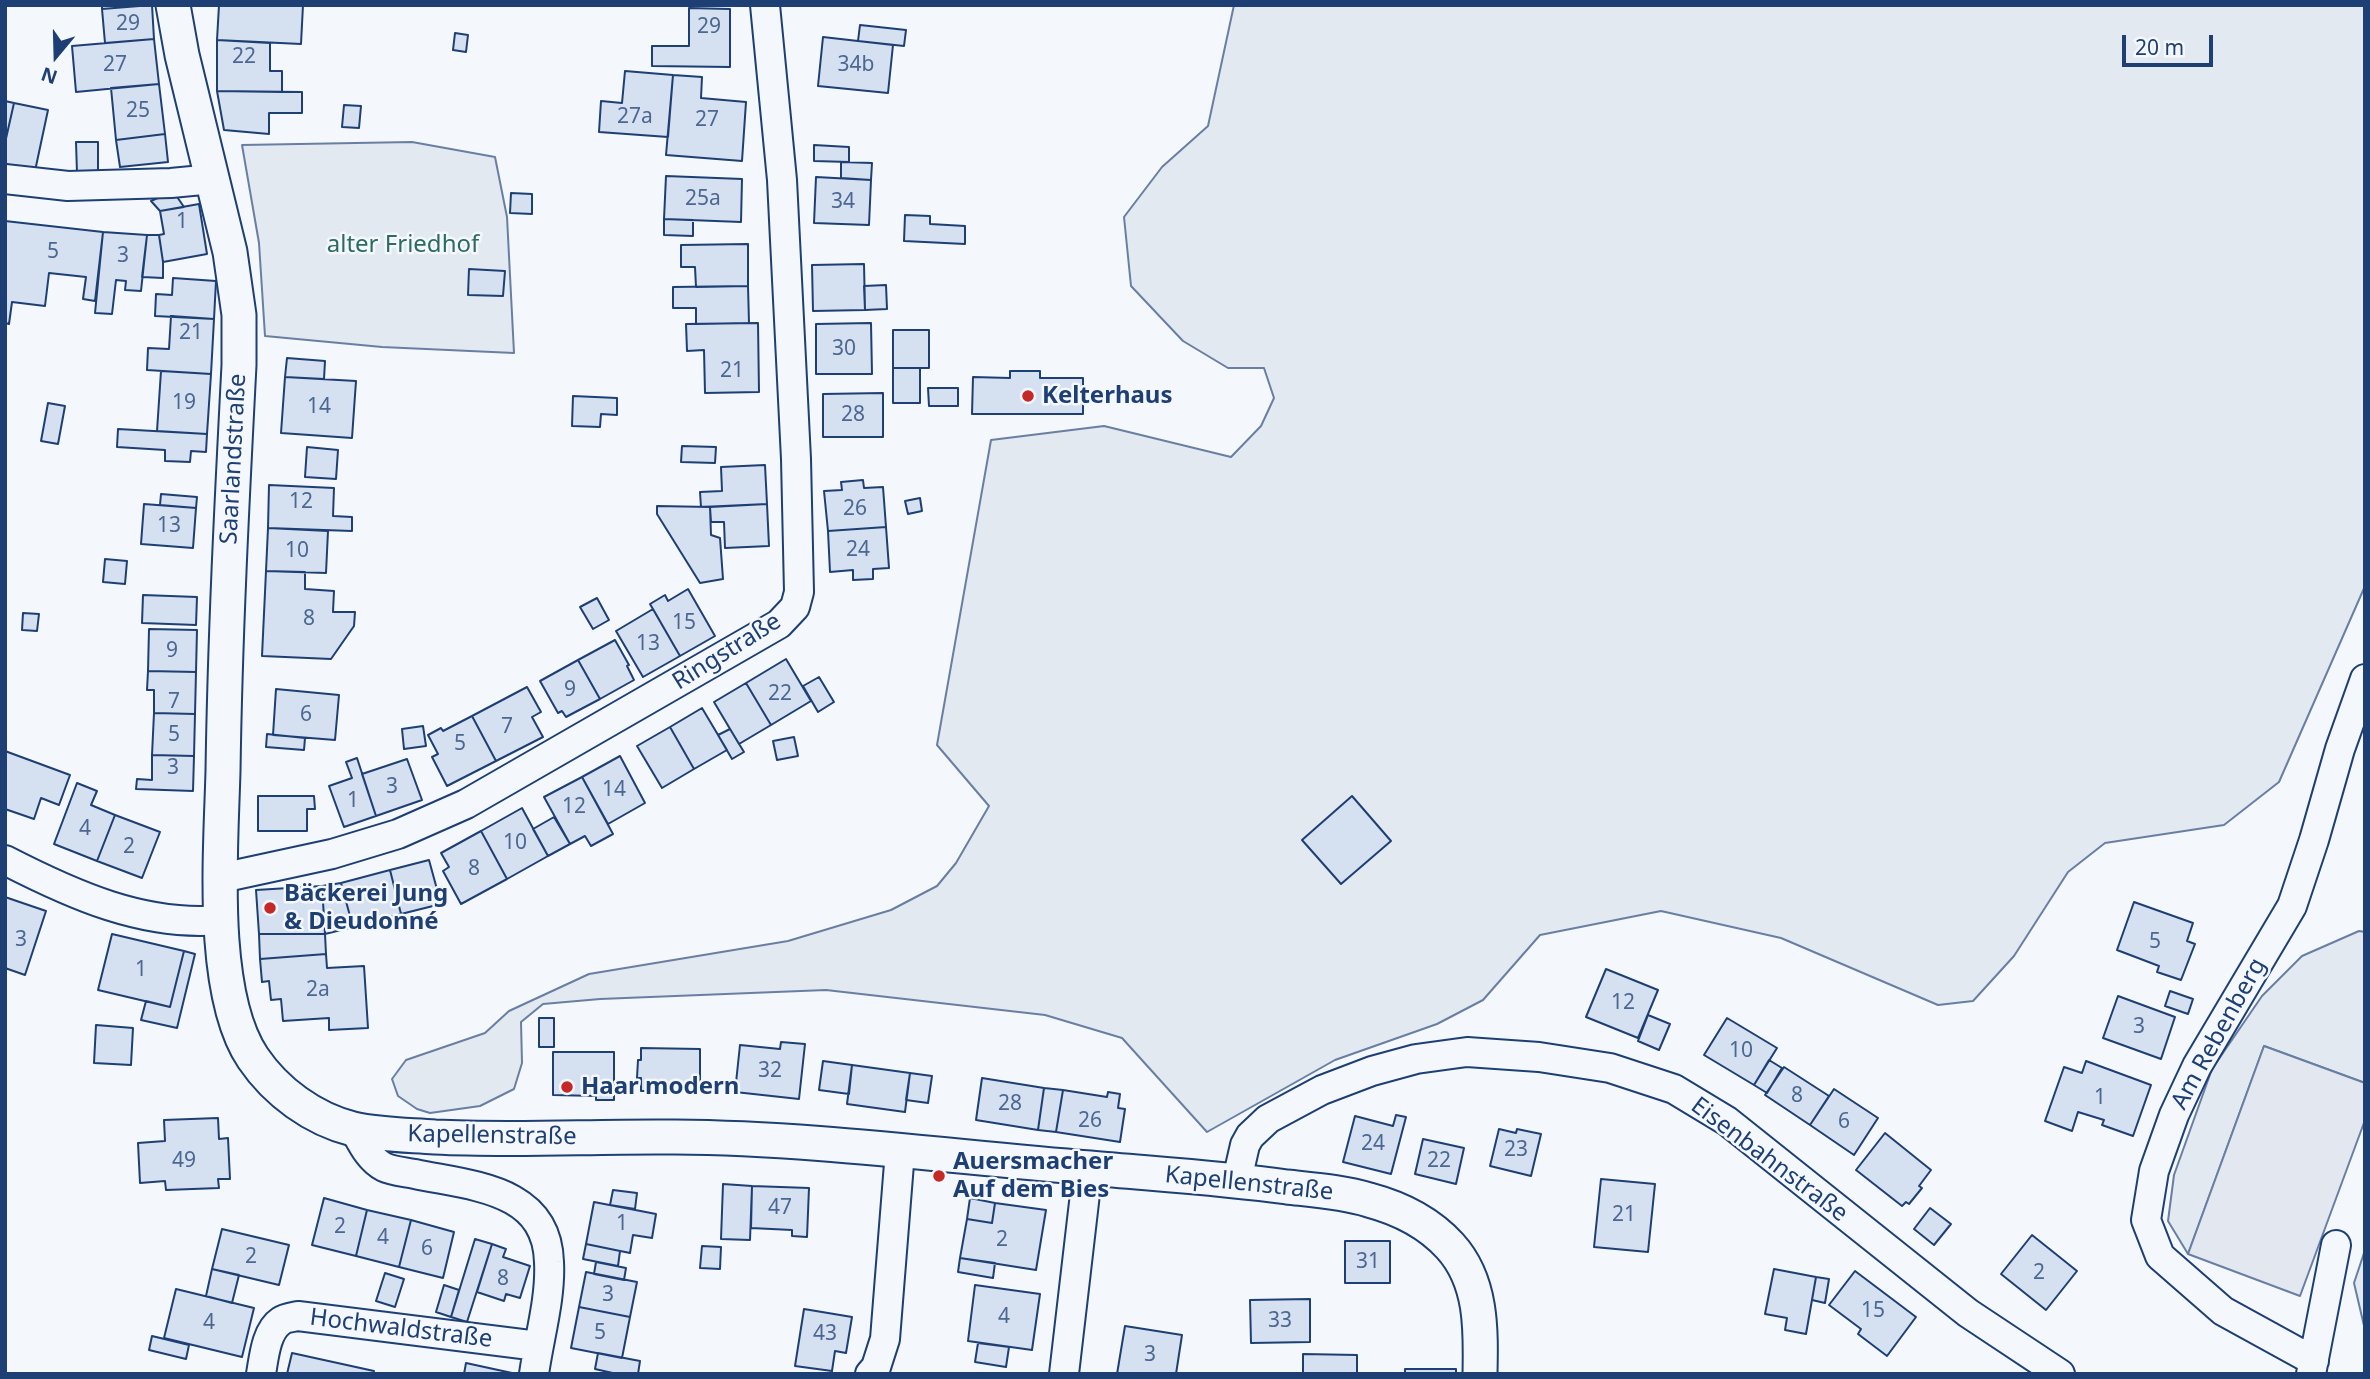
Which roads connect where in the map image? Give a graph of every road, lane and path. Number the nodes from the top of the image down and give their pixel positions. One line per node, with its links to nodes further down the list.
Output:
1 (173, 5): 3 (street, Saarlandstraße)
2 (765, 5): 7 (street, Ringstraße)
3 (213, 178): 4 (street); 7 (street, Saarlandstraße)
4 (5, 179)
5 (2365, 679): 15 (street, Am Rebenberg)
6 (5, 860): 8 (street)
7 (221, 878): 8 (street, Saarlandstraße)
8 (221, 920): 9 (street, Kapellenstraße)
9 (354, 1129): 10 (street, Kapellenstraße); 14 (street)
10 (900, 1151): 11 (street, Kapellenstraße); 18 (street)
11 (1088, 1168): 12 (street, Kapellenstraße); 19 (street)
12 (1237, 1180): 20 (street, Kapellenstraße); 21 (street, Eisenbahnstraße)
13 (2336, 1245): 15 (street)
14 (538, 1346): 16 (street, Hochwaldstraße); 17 (street)
15 (2313, 1367)
16 (261, 1374)
17 (534, 1374)
18 (870, 1374)
19 (1064, 1374)
20 (1480, 1374)
21 (2060, 1374)

